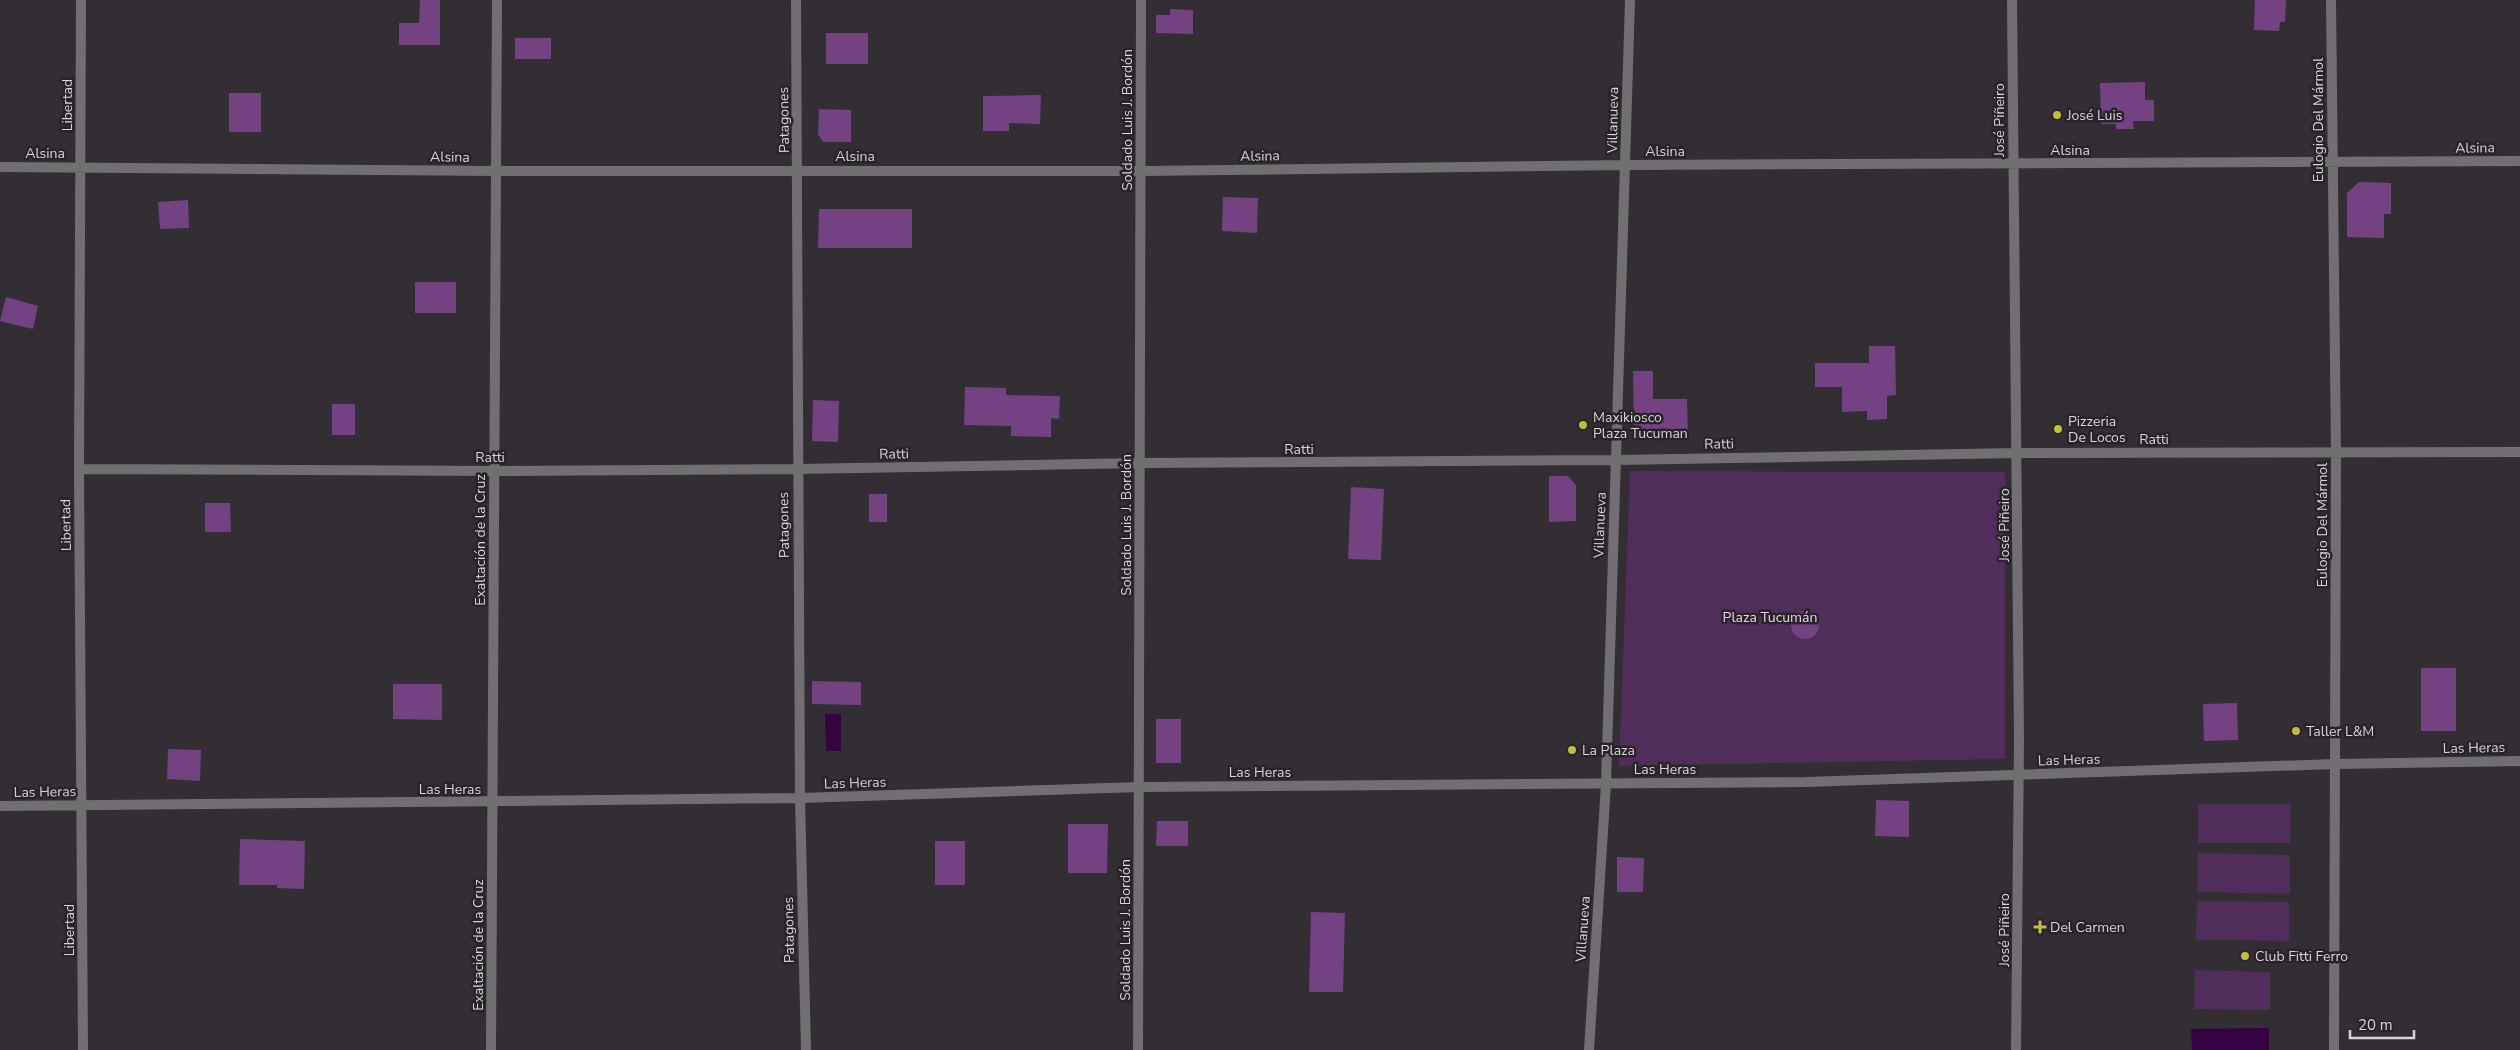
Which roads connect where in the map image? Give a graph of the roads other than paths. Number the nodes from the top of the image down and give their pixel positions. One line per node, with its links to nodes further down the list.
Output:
1 (81, 0): 13 (street, Libertad)
2 (497, 0): 16 (street, Exaltación de la Cruz)
3 (796, 0): 14 (street, Patagones)
4 (1141, 0): 15 (street, Soldado Luis J. Bordón)
5 (1630, 0): 11 (street, Villanueva)
6 (2012, 0): 9 (street, José Piñeiro)
7 (2331, 0): 10 (street, Eulogio Del Mármol)
8 (2520, 161): 10 (street, Alsina)
9 (2013, 163): 10 (street, Alsina); 11 (street, Alsina); 17 (street, José Piñeiro)
10 (2331, 163): 19 (street, Eulogio Del Mármol)
11 (1626, 165): 15 (street, Alsina); 20 (street, Villanueva)
12 (0, 167): 13 (street, Alsina)
13 (80, 167): 16 (street, Alsina); 22 (street, Libertad)
14 (798, 169): 15 (street, Alsina); 16 (street, Alsina); 23 (street, Patagones)
15 (1141, 170): 21 (street, Soldado Luis J. Bordón)
16 (497, 171): 24 (street, Exaltación de la Cruz)
17 (2017, 452): 19 (street, Ratti); 20 (street, Ratti); 27 (street, José Piñeiro)
18 (2520, 452): 19 (street, Ratti)
19 (2336, 453): 26 (street, Eulogio Del Mármol)
20 (1615, 460): 21 (street, Ratti); 28 (street, Villanueva)
21 (1140, 463): 23 (street, Ratti); 29 (street, Soldado Luis J. Bordón)
22 (79, 469): 24 (street, Ratti); 32 (street, Libertad)
23 (797, 469): 24 (street, Ratti); 30 (street, Patagones)
24 (494, 471): 31 (street, Exaltación de la Cruz)
25 (2520, 761): 26 (street, Las Heras)
26 (2335, 764): 27 (street, Las Heras); 40 (street, Eulogio Del Mármol)
27 (2018, 775): 28 (street, Las Heras); 39 (street, José Piñeiro)
28 (1606, 784): 29 (street, Las Heras); 38 (street, Villanueva)
29 (1140, 787): 30 (street, Las Heras); 37 (street, Soldado Luis J. Bordón)
30 (800, 798): 31 (street, Las Heras); 36 (street, Patagones)
31 (493, 802): 32 (street, Las Heras); 35 (street, Exaltación de la Cruz)
32 (83, 805): 33 (street, Las Heras); 34 (street, Libertad)
33 (0, 806)
34 (83, 1050)
35 (491, 1050)
36 (806, 1050)
37 (1138, 1050)
38 (1589, 1050)
39 (2016, 1050)
40 (2334, 1050)

